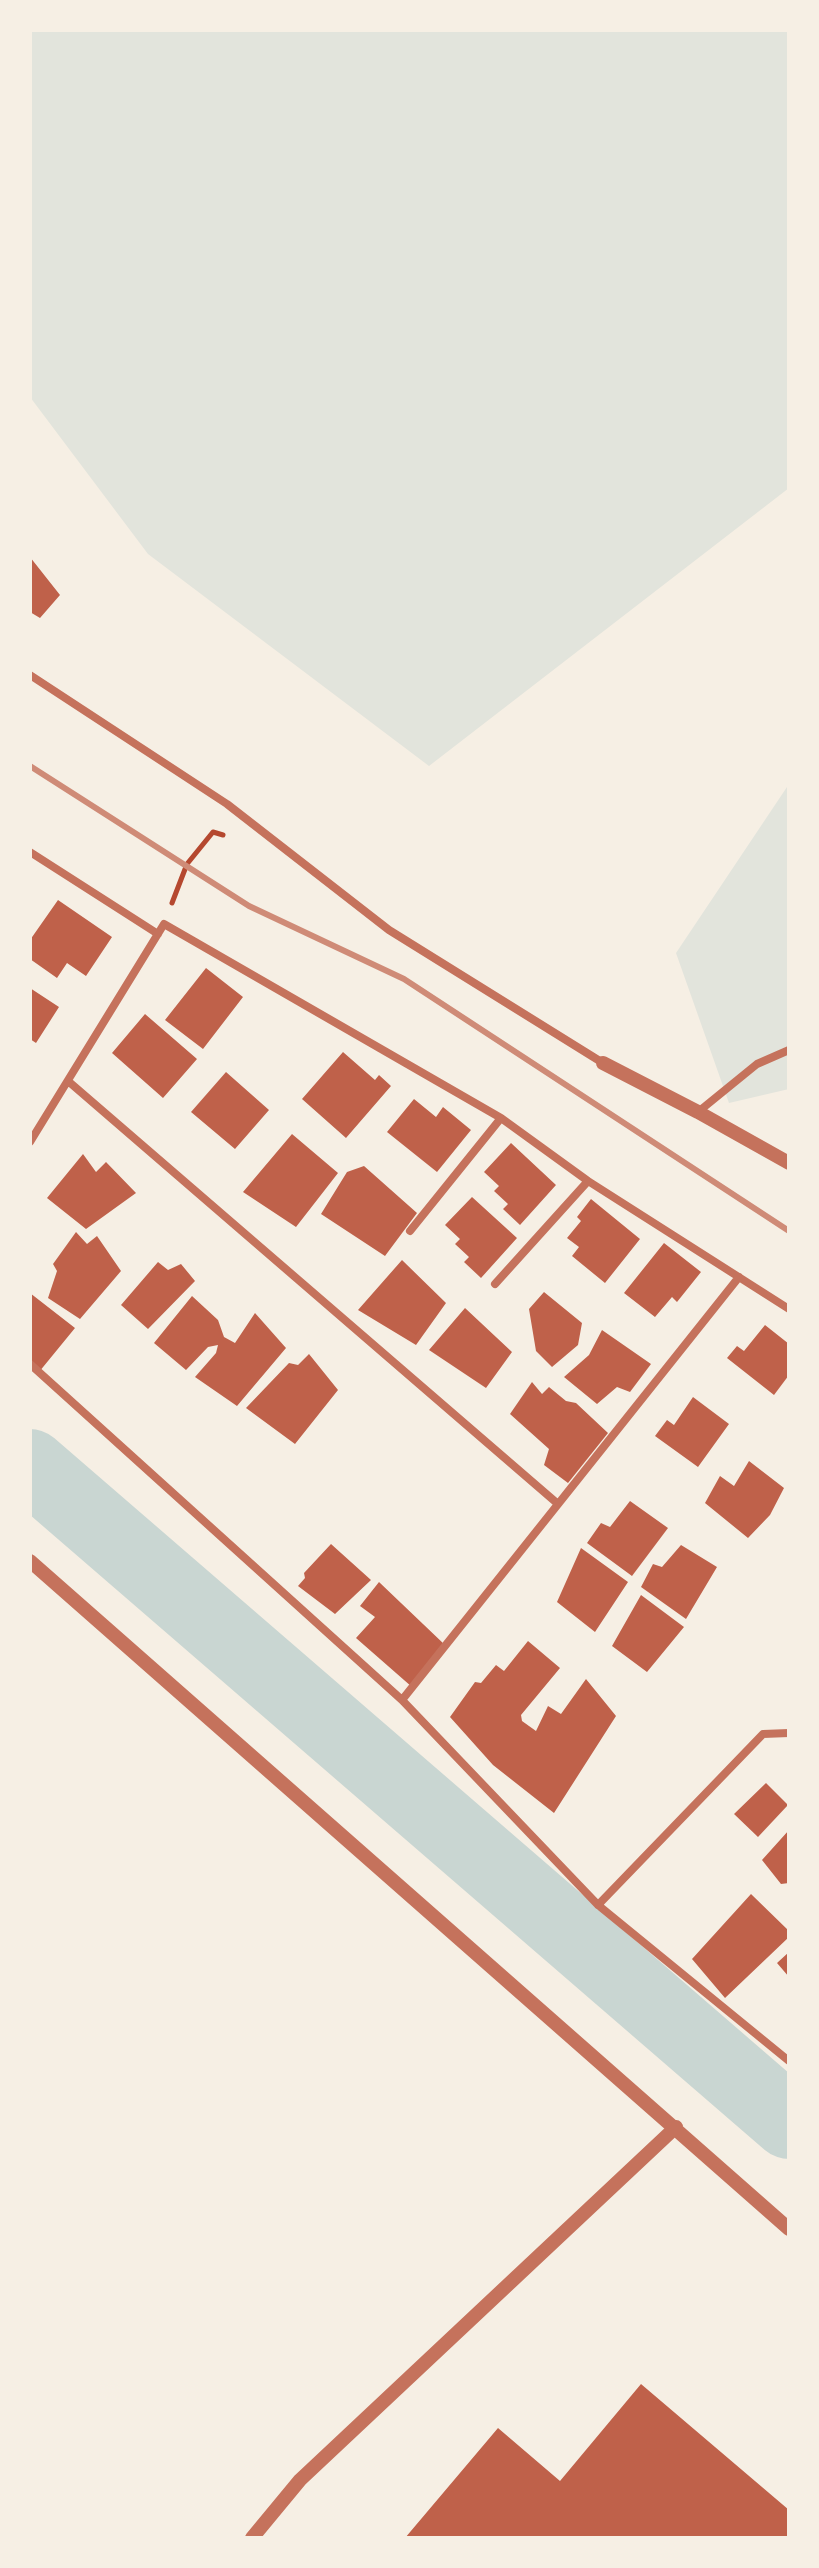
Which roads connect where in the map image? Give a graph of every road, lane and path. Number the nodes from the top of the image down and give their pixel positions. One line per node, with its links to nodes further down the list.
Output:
1 (30, 675): 7 (street)
2 (213, 832): 4 (path)
3 (30, 852): 5 (street)
4 (164, 924): 5 (street); 10 (street)
5 (158, 934): 8 (street)
6 (789, 1050): 9 (street)
7 (603, 1063): 9 (street)
8 (68, 1081): 11 (street); 19 (street)
9 (698, 1112): 12 (street)
10 (501, 1118): 13 (street); 14 (street)
11 (30, 1142)
12 (789, 1163)
13 (588, 1181): 15 (street); 16 (street)
14 (410, 1231)
15 (739, 1277): 17 (street); 19 (street)
16 (495, 1284)
17 (789, 1309)
18 (30, 1364): 21 (street)
19 (558, 1504): 21 (street)
20 (30, 1561): 25 (street)
21 (402, 1700): 23 (street)
22 (789, 1733): 23 (street)
23 (598, 1905): 24 (street)
24 (789, 2061)
25 (676, 2127): 26 (street); 27 (street)
26 (789, 2229)
27 (252, 2538)

